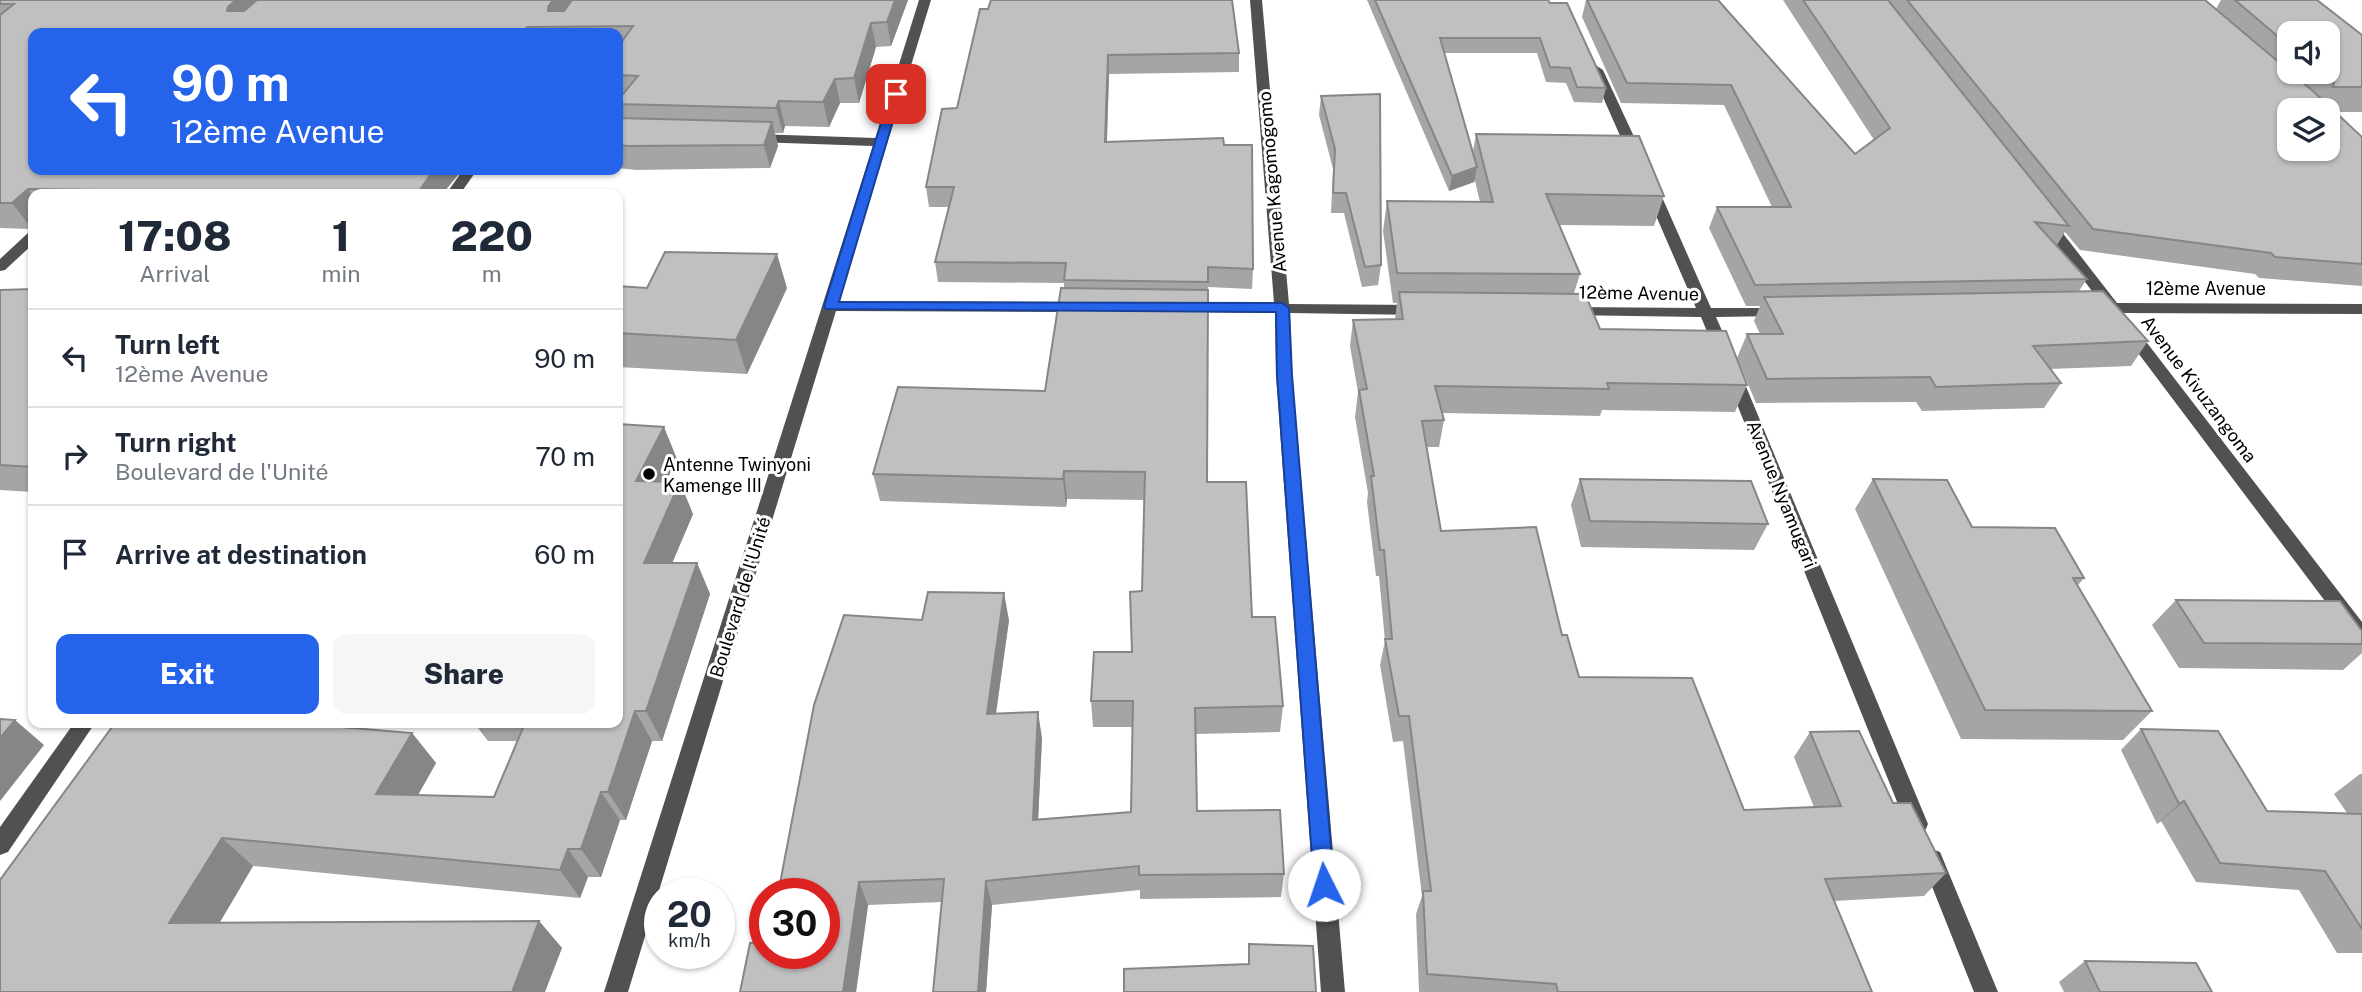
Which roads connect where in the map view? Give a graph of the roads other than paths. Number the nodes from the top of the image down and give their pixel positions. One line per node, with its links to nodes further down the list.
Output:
1 (925, 0): 5 (street, Boulevard de l'Unité)
2 (1256, 0): 13 (street, Avenue Kagomogomo)
3 (1588, 50): 19 (street, Avenue Nyamugari)
4 (743, 138): 5 (street)
5 (881, 142): 9 (street, Boulevard de l'Unité)
6 (2036, 208): 12 (street, Avenue Kivuzangoma)
7 (28, 241): 8 (street)
8 (0, 267)
9 (831, 306): 10 (street); 23 (street, Boulevard de l'Unité)
10 (1091, 307)
11 (1173, 307): 13 (street)
12 (2113, 307): 14 (street, 12ème Avenue); 15 (street, 12ème Avenue); 20 (street, Avenue Kivuzangoma)
13 (1282, 308): 16 (street); 24 (street, Avenue Kagomogomo)
14 (2085, 308)
15 (2362, 309)
16 (1433, 310)
17 (1557, 312): 19 (street, 12ème Avenue)
18 (1791, 312): 19 (street, 12ème Avenue)
19 (1708, 314): 25 (street, Avenue Nyamugari)
20 (2362, 636)
21 (82, 728): 22 (street)
22 (0, 845)
23 (616, 992)
24 (1332, 992)
25 (1986, 992)

